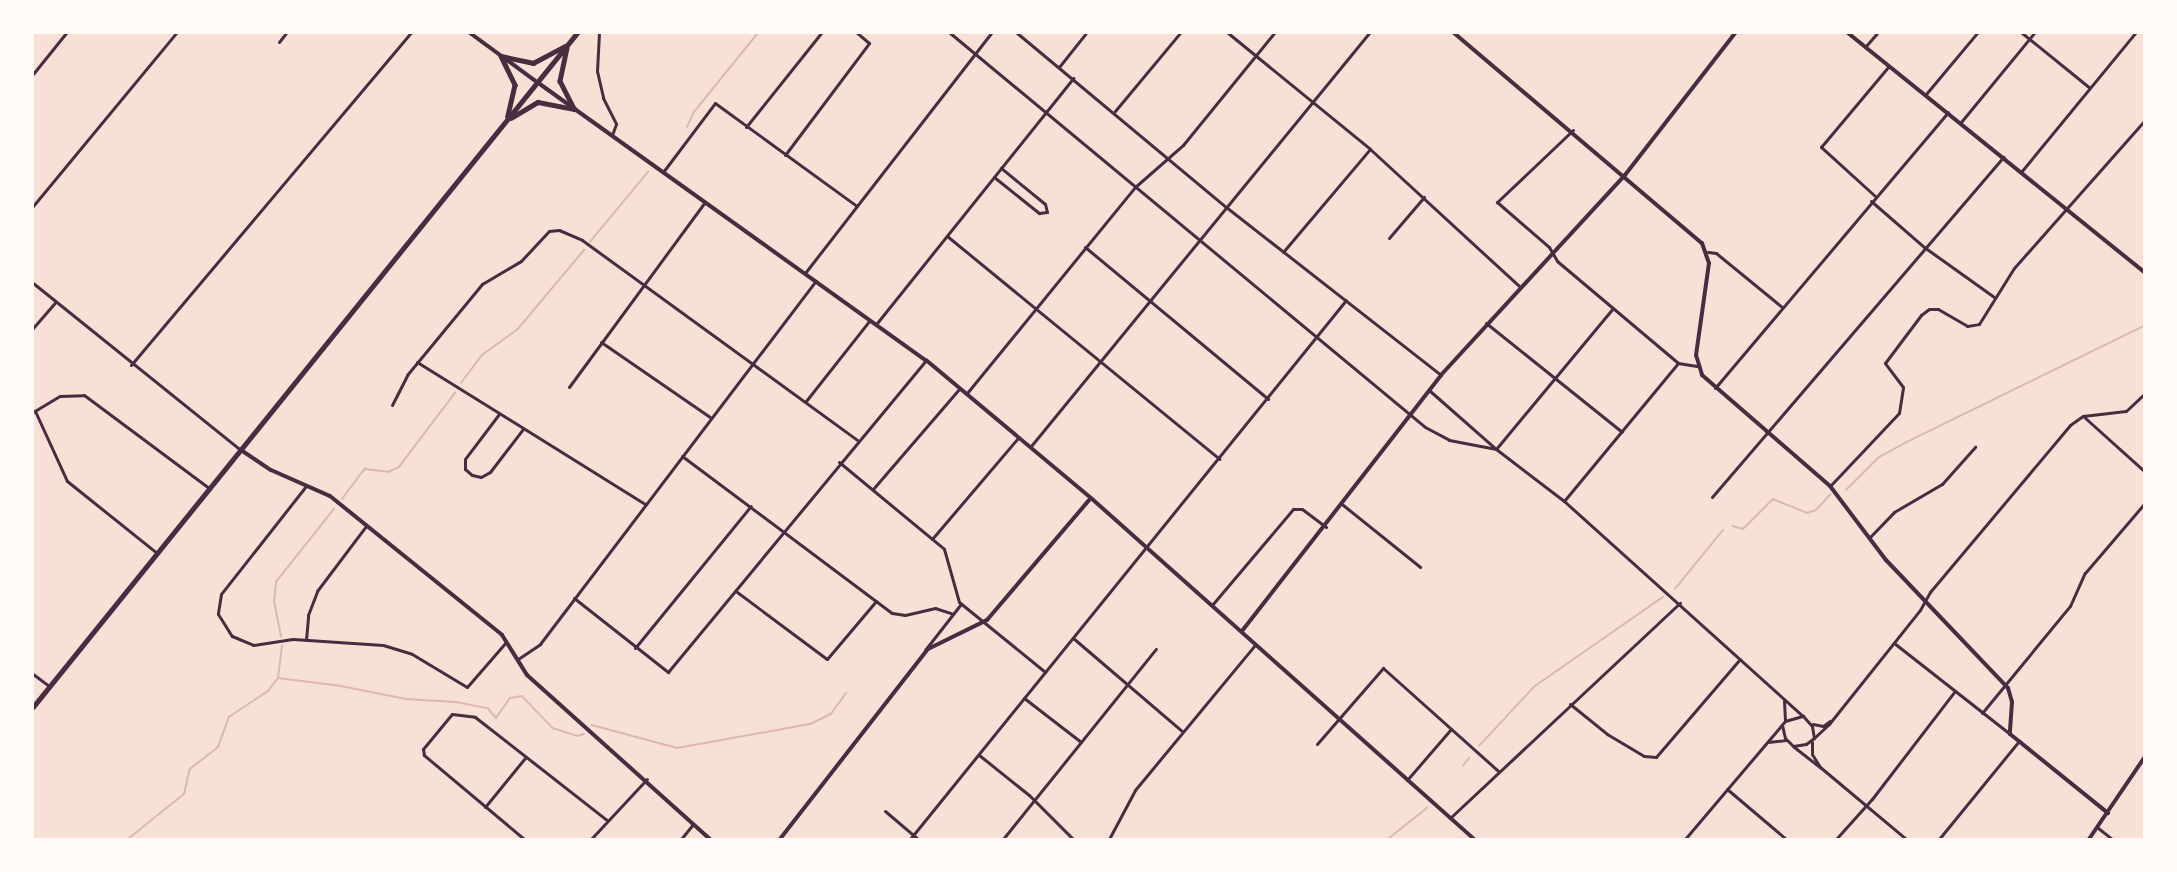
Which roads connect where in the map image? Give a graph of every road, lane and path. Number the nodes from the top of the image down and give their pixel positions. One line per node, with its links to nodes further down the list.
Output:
1 (66, 33): 35 (street)
2 (176, 33): 65 (street)
3 (286, 33): 27 (street)
4 (411, 33): 101 (street)
5 (470, 33): 31 (street)
6 (577, 33): 28 (main road)
7 (599, 33): 50 (street)
8 (820, 33): 48 (street)
9 (857, 33): 52 (street)
10 (950, 33): 30 (street)
11 (991, 33): 30 (street)
12 (1017, 33): 34 (street)
13 (1086, 33): 34 (street)
14 (1180, 33): 43 (street)
15 (1228, 33): 32 (street)
16 (1274, 33): 32 (street)
17 (1369, 33): 40 (street)
18 (1454, 33): 49 (street)
19 (1736, 33): 58 (street)
20 (1848, 33): 29 (street)
21 (1876, 33): 29 (street)
22 (1977, 33): 39 (street)
23 (2022, 33): 26 (street)
24 (2034, 33): 26 (street)
25 (2135, 33): 38 (street)
26 (2029, 39): 38 (street); 47 (street)
27 (279, 42)
28 (569, 43): 31 (main road); 37 (main road); 41 (main road)
29 (1865, 47): 33 (street)
30 (976, 54): 42 (street); 66 (street)
31 (501, 56): 37 (street); 45 (main road)
32 (1256, 56): 40 (street); 53 (street)
33 (1889, 66): 39 (street); 61 (street)
34 (1059, 67): 36 (street)
35 (33, 74)
36 (1073, 78): 42 (street); 43 (street)
37 (537, 82): 41 (street); 45 (main road)
38 (2090, 88): 56 (street)
39 (1926, 94): 44 (street)
40 (1312, 103): 51 (street); 67 (street)
41 (574, 109): 45 (main road); 50 (street)
42 (1046, 111): 55 (street); 60 (street)
43 (1115, 111): 53 (street)
44 (1948, 112): 47 (street); 61 (street)
45 (506, 121): 127 (main road)
46 (2144, 121): 68 (street)
47 (1961, 122): 54 (street)
48 (746, 127): 52 (street); 57 (street)
49 (1573, 130): 58 (street); 76 (street)
50 (611, 136): 57 (street)
51 (1370, 149): 62 (street); 74 (street)
52 (784, 154): 66 (street)
53 (1168, 155): 60 (street); 67 (street)
54 (2003, 157): 56 (street); 73 (street)
55 (1001, 168): 59 (street); 59 (street)
56 (2021, 172): 68 (street)
57 (662, 174): 64 (street)
58 (1625, 175): 75 (street); 76 (street)
59 (994, 177): 69 (street)
60 (1135, 187): 71 (street); 72 (street)
61 (1875, 196): 63 (street)
62 (1424, 197): 70 (street); 82 (street)
63 (1871, 201): 73 (street); 87 (street)
64 (704, 203): 78 (street); 81 (street)
65 (33, 206)
66 (857, 206): 78 (street)
67 (1226, 207): 71 (street); 74 (street)
68 (2068, 209): 77 (street); 83 (street)
69 (947, 236): 89 (street); 91 (street)
70 (1389, 238)
71 (1198, 242): 86 (street); 94 (street)
72 (1085, 247): 86 (street); 89 (street)
73 (1924, 247): 83 (street); 121 (street)
74 (1283, 252): 84 (street)
75 (1708, 252): 87 (street); 102 (street)
76 (1552, 254): 82 (street); 88 (street)
77 (2144, 272)
78 (805, 273): 79 (street)
79 (816, 281): 90 (street); 99 (street)
80 (33, 283): 85 (street)
81 (644, 284): 95 (street); 98 (street); 99 (street)
82 (1520, 286): 92 (street)
83 (1994, 297): 133 (street)
84 (1346, 300): 94 (street); 103 (street)
85 (56, 302): 93 (street); 101 (street)
86 (1149, 302): 97 (street); 111 (street)
87 (1782, 307): 107 (street)
88 (1613, 308): 100 (street); 104 (street)
89 (1035, 309): 97 (street); 109 (street)
90 (872, 319): 91 (street); 112 (street)
91 (877, 323): 96 (street)
92 (1486, 323): 103 (street); 104 (street)
93 (33, 328)
94 (1316, 338): 111 (street); 116 (street)
95 (601, 342): 105 (street); 118 (street)
96 (926, 360): 106 (street); 123 (street)
97 (1100, 361): 124 (street); 129 (street)
98 (417, 362): 113 (street); 115 (street)
99 (754, 362): 112 (street); 118 (street)
100 (1678, 363): 102 (street); 120 (street)
101 (131, 365): 127 (street)
102 (1697, 366): 107 (street)
103 (1442, 375): 108 (street)
104 (1554, 378): 120 (street); 126 (street)
105 (569, 387)
106 (960, 387): 109 (street); 135 (street)
107 (1715, 388): 121 (street)
108 (1430, 391): 116 (street); 126 (street)
109 (967, 393): 122 (street)
110 (2144, 394): 117 (street)
111 (1268, 399): 129 (street)
112 (806, 401): 123 (street)
113 (392, 405)
114 (34, 411): 134 (street); 149 (street)
115 (499, 414): 119 (street); 119 (street)
116 (1413, 416): 126 (street); 141 (street)
117 (2083, 417): 131 (street); 154 (street)
118 (711, 418): 128 (street)
119 (523, 429): 139 (street)
120 (1622, 432): 138 (street)
121 (1770, 432): 133 (street); 136 (street)
122 (1019, 436): 124 (street); 147 (street)
123 (857, 440): 130 (street)
124 (1031, 446): 137 (street)
125 (1975, 447): 146 (street)
126 (1496, 449): 138 (street)
127 (241, 450): 132 (street); 134 (main road)
128 (682, 456): 139 (street); 142 (street)
129 (1219, 459): 148 (street)
130 (839, 462): 135 (street); 145 (street)
131 (2144, 471)
132 (307, 484): 143 (street); 162 (street)
133 (1830, 486): 146 (street)
134 (210, 489): 149 (main road)
135 (873, 489): 147 (street)
136 (1712, 497)
137 (1091, 498): 148 (street); 159 (street)
138 (1564, 501): 155 (street)
139 (645, 504): 152 (street)
140 (2144, 504): 174 (street)
141 (1343, 505): 144 (street); 150 (street)
142 (751, 506): 145 (street); 166 (street)
143 (366, 526): 162 (street); 163 (street)
144 (1326, 527): 157 (street); 160 (street)
145 (783, 531): 151 (street); 153 (street)
146 (1869, 538): 154 (street)
147 (932, 539): 156 (street)
148 (1147, 547): 157 (street); 161 (street)
149 (158, 553): 175 (main road)
150 (1420, 567)
151 (736, 592): 153 (street); 166 (street)
152 (574, 598): 166 (street); 170 (street)
153 (876, 601): 158 (street)
154 (1925, 602): 164 (street); 174 (street)
155 (1680, 603): 169 (street); 179 (street)
156 (961, 604): 158 (street); 159 (street)
157 (1212, 606): 160 (street)
158 (953, 614): 168 (street)
159 (984, 622): 168 (street); 171 (street)
160 (1242, 631): 165 (street)
161 (1073, 638): 171 (street); 173 (street)
162 (306, 640): 163 (street)
163 (507, 640): 170 (street)
164 (1894, 643): 176 (street); 184 (street)
165 (1256, 644): 183 (street); 188 (street)
166 (635, 648)
167 (1156, 649): 173 (street)
168 (923, 655): 220 (street)
169 (1740, 658): 178 (street); 179 (street)
170 (518, 659): 202 (street)
171 (1045, 672): 177 (street)
172 (33, 674): 175 (street)
173 (1128, 684): 188 (street); 193 (street)
174 (2005, 685): 181 (street); 189 (street)
175 (50, 687): 180 (main road)
176 (1955, 691): 181 (street); 206 (street)
177 (1024, 698): 193 (street); 197 (street)
178 (1783, 699): 182 (street); 185 (street)
179 (1570, 704): 201 (street)
180 (33, 707)
181 (1982, 713): 189 (street)
182 (1803, 716): 185 (street); 186 (street)
183 (1338, 719): 187 (street); 195 (street); 203 (street)
184 (1832, 720): 186 (street); 191 (street)
185 (1784, 723): 190 (street); 194 (street)
186 (1810, 723): 191 (street)
187 (1451, 728): 201 (street); 203 (street)
188 (1182, 731): 225 (street)
189 (2010, 734): 192 (street)
190 (1786, 740): 194 (street); 196 (street)
191 (1813, 740): 196 (street); 200 (street)
192 (2019, 741): 209 (street); 232 (street)
193 (1081, 742): 205 (street)
194 (1766, 743): 204 (street)
195 (1317, 744)
196 (1792, 746): 200 (street)
197 (979, 755): 205 (street); 215 (street)
198 (525, 758): 207 (street); 207 (street); 211 (street)
199 (2144, 758): 209 (street)
200 (1820, 767): 206 (street)
201 (1498, 771): 210 (street)
202 (647, 779): 211 (street); 212 (street)
203 (1407, 780): 210 (street)
204 (1727, 789): 227 (street); 228 (street)
205 (1034, 800): 223 (street); 224 (street)
206 (1866, 805): 214 (street); 229 (street)
207 (485, 807): 216 (street)
208 (885, 811): 215 (street)
209 (2108, 813): 213 (street)
210 (1450, 818): 226 (street)
211 (607, 820): 217 (street)
212 (693, 824): 218 (street); 219 (street)
213 (2098, 828): 233 (street); 234 (street)
214 (1899, 833): 230 (street); 231 (street)
215 (913, 835): 221 (street); 222 (street)
216 (524, 839)
217 (591, 839)
218 (681, 839)
219 (710, 839)
220 (780, 839)
221 (910, 839)
222 (918, 839)
223 (1003, 839)
224 (1073, 839)
225 (1109, 839)
226 (1474, 839)
227 (1685, 839)
228 (1786, 839)
229 (1836, 839)
230 (1894, 839)
231 (1906, 839)
232 (1939, 839)
233 (2089, 839)
234 (2112, 839)

